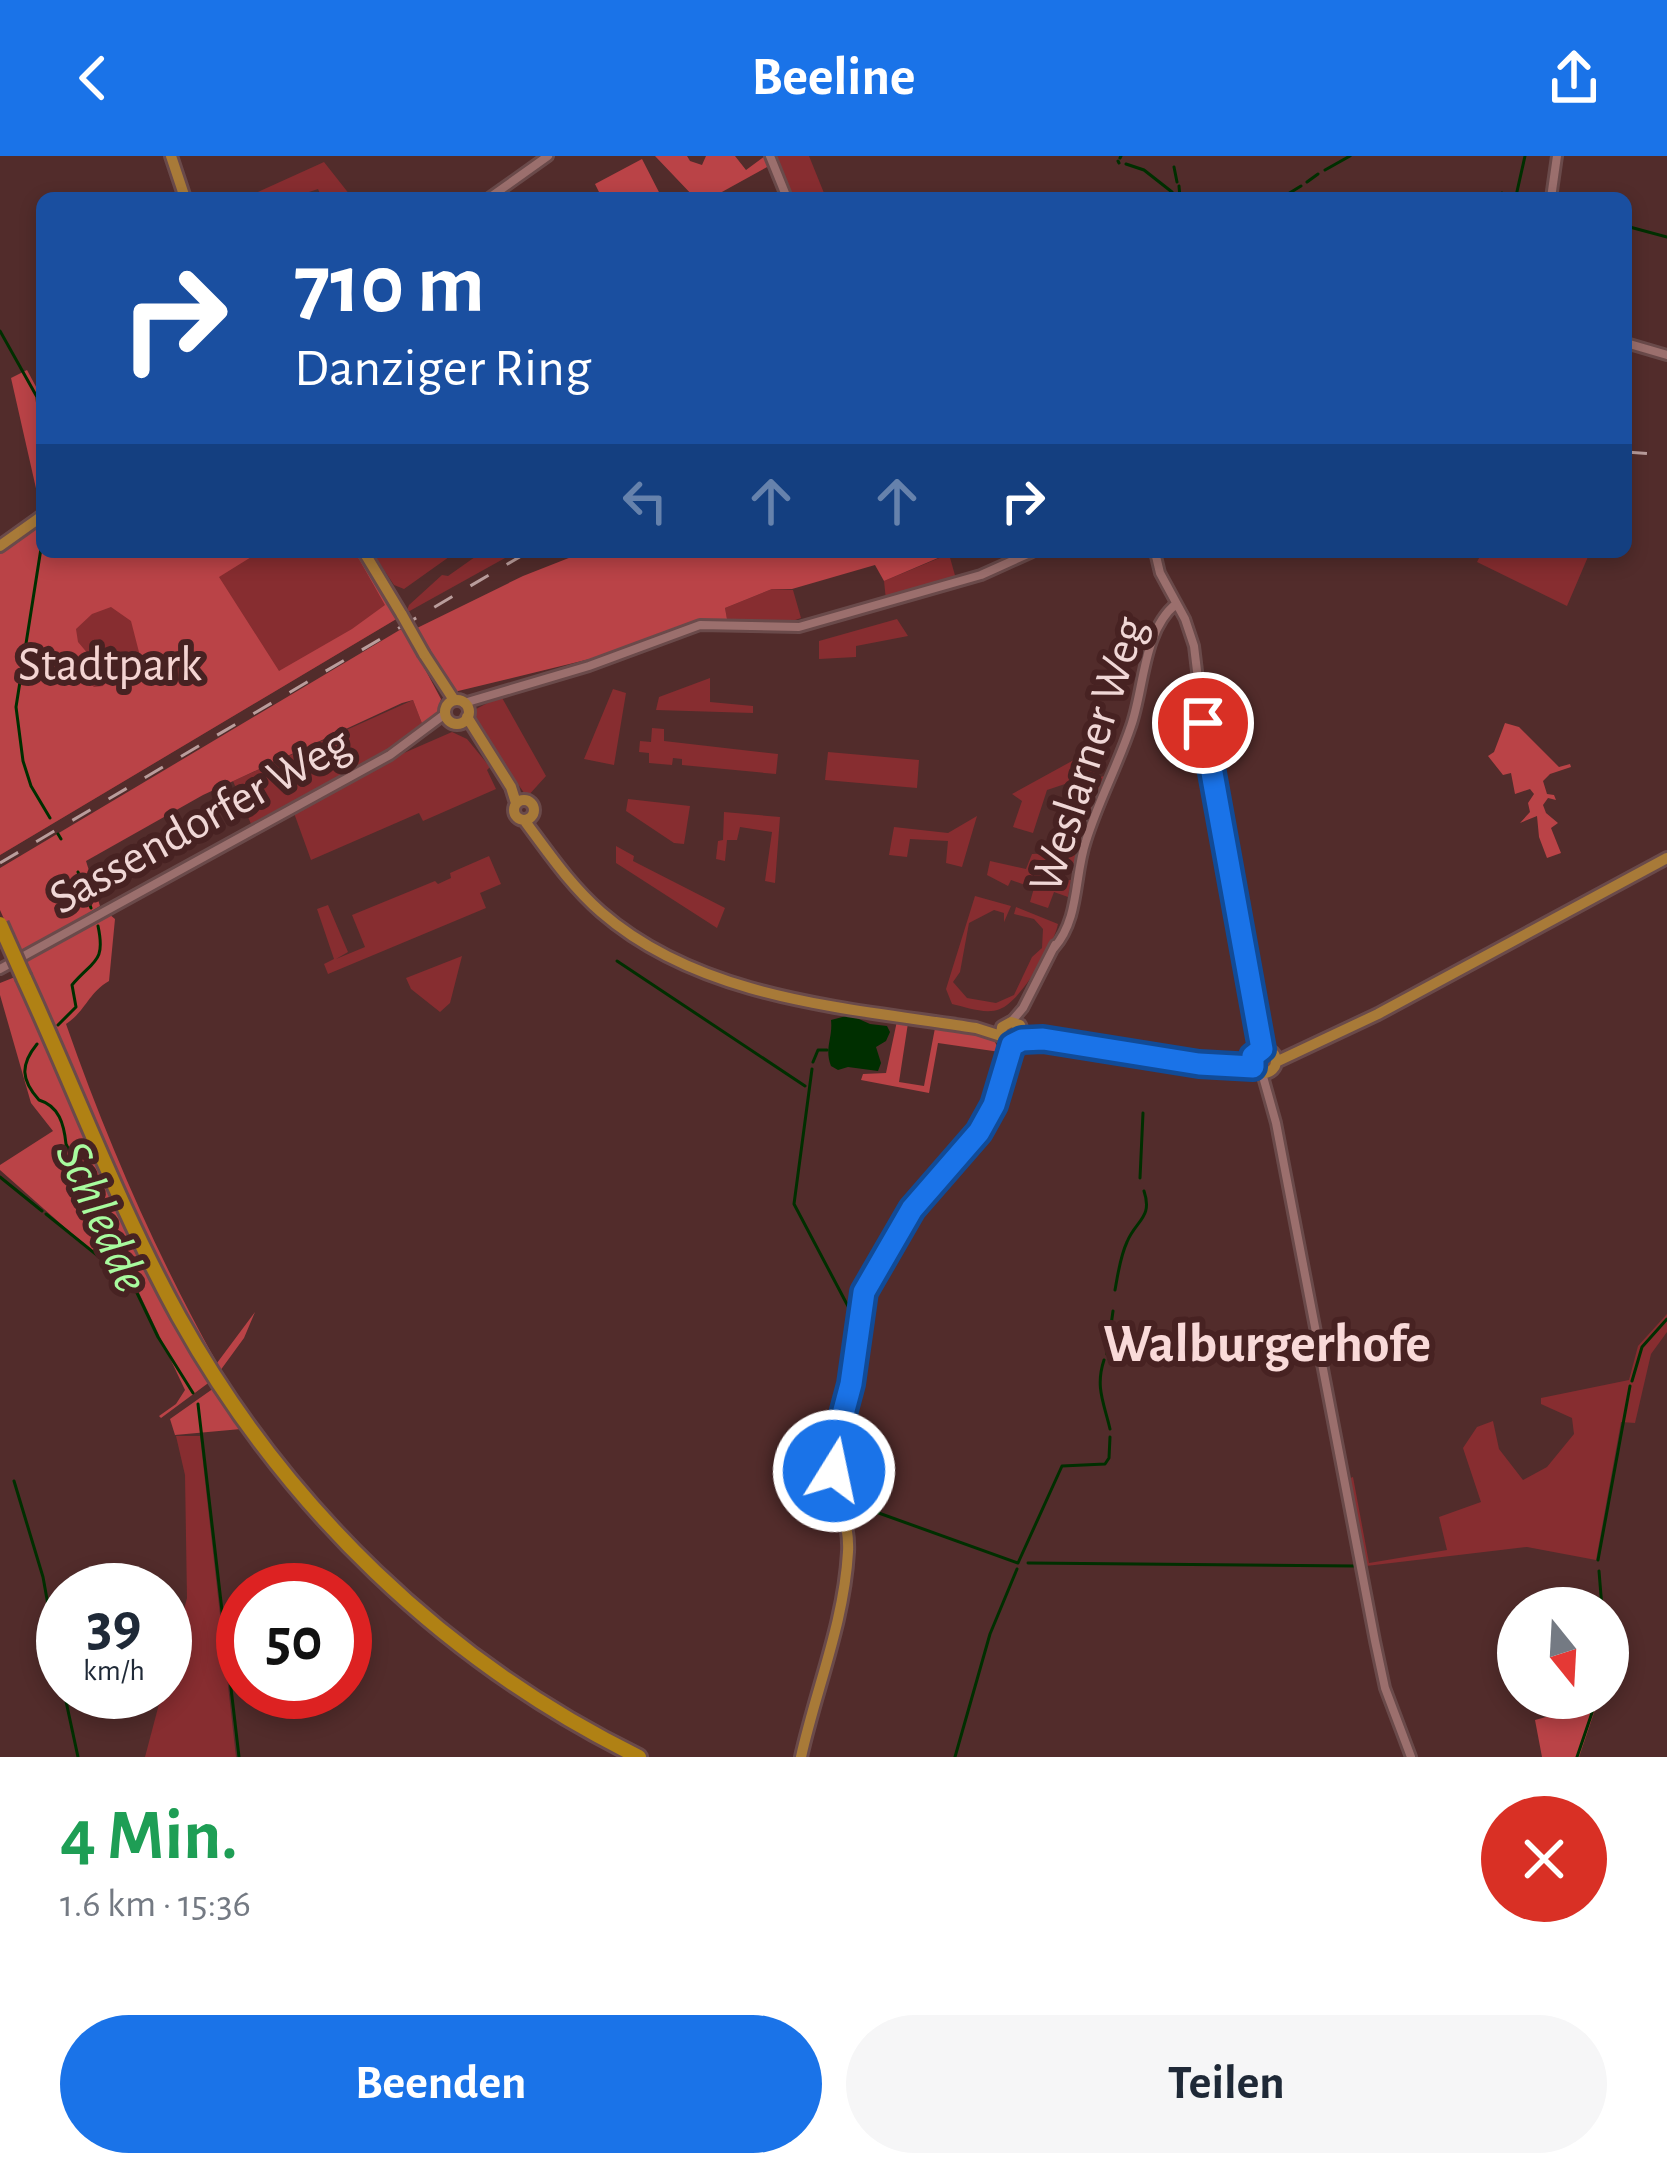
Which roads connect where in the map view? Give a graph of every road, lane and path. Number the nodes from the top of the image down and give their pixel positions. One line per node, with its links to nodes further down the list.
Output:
1 (171, 156): 5 (main road)
2 (548, 156): 6 (street)
3 (770, 156): 7 (street)
4 (1557, 156): 8 (street)
5 (182, 192)
6 (497, 192)
7 (785, 192)
8 (1552, 192)
9 (1632, 345): 10 (street)
10 (1667, 355)
11 (36, 520): 12 (main road)
12 (0, 546)
13 (368, 558): 17 (main road, bridge)
14 (1019, 558): 17 (street, Sassendorfer Weg)
15 (1156, 558): 16 (street)
16 (1176, 604): 21 (street, Weslarner Weg); 22 (street)
17 (457, 712): 20 (street, Sassendorfer Weg); 21 (main road)
18 (1667, 858): 22 (main road)
19 (0, 924): 23 (highway, bridge)
20 (0, 969)
21 (1012, 1034): 22 (main road); 24 (main road, Weslarner Weg)
22 (1264, 1062): 25 (street)
23 (639, 1757)
24 (801, 1757)
25 (1411, 1757)

